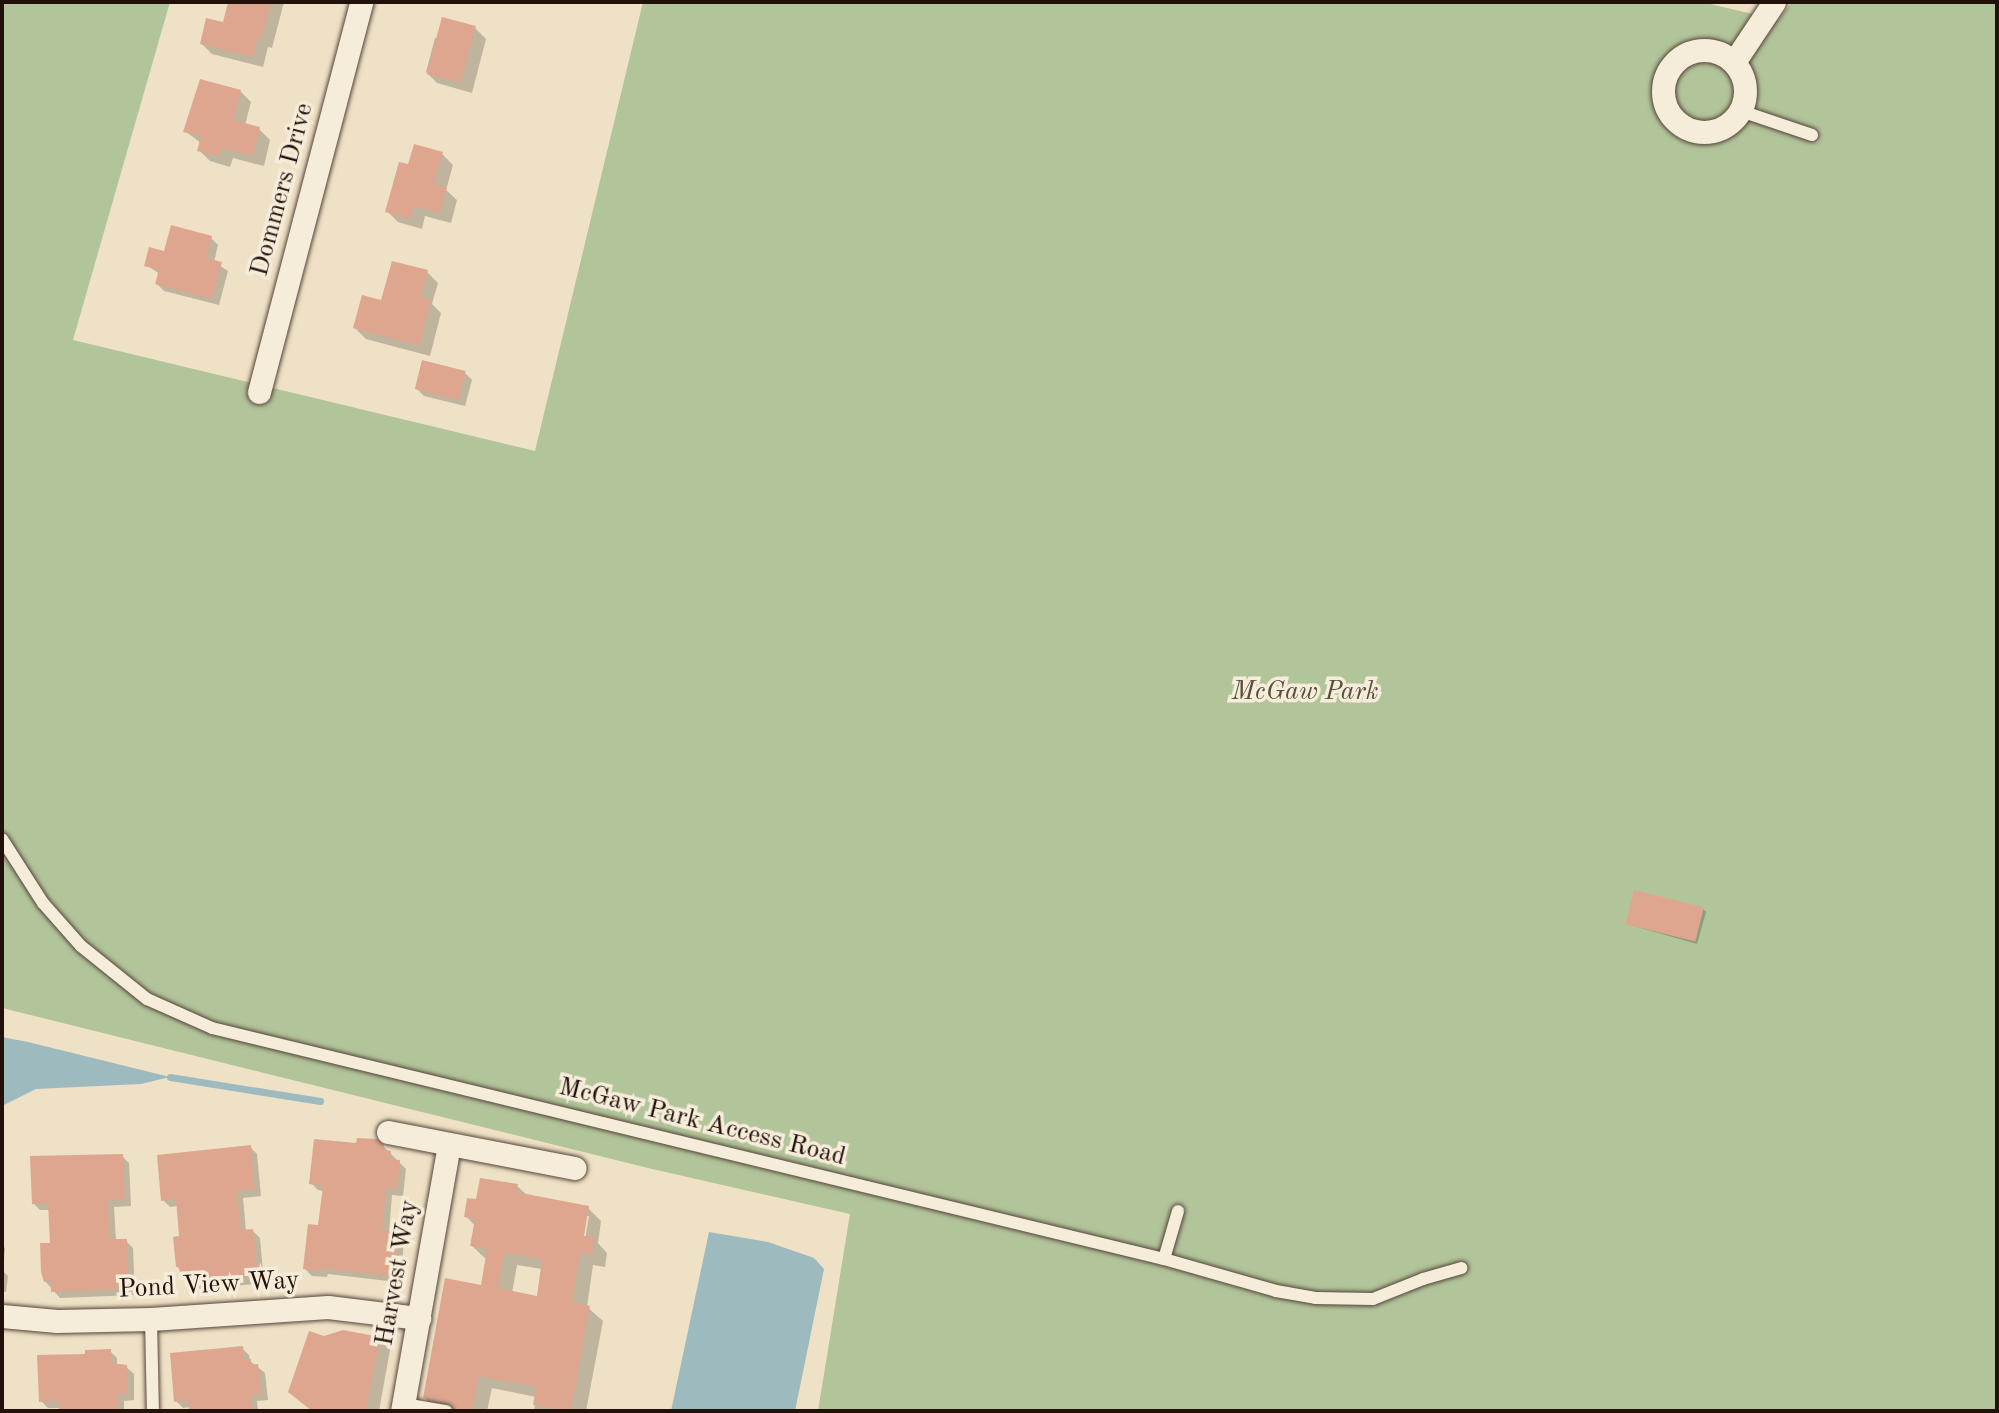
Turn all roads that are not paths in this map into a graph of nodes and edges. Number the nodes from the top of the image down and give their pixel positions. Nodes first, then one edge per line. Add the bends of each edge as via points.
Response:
1 (361, 2) edge
2 (1774, 2) edge
3 (1734, 62) junction
4 (1741, 111) junction
5 (1812, 135) dead end
6 (259, 392) dead end
7 (2, 839) edge
8 (388, 1132) dead end
9 (449, 1145) junction
10 (575, 1168) dead end
11 (1178, 1211) dead end
12 (1164, 1259) junction
13 (1461, 1268) dead end
14 (2, 1316) edge
15 (419, 1318) junction
16 (151, 1319) junction
17 (403, 1408) edge
18 (153, 1411) edge
19 (446, 1411) edge

1 - 6 street, Dommers Drive
2 - 3 street
3 - 4 street via 1746,85
3 - 4 street via 1722,53 1694,51 1671,66 1663,94 1674,120 1699,133 1724,128
4 - 5 lane
7 - 12 lane, McGaw Park Access Road via 43,903 81,946 147,999 212,1028
8 - 9 street
9 - 10 street
9 - 15 street, Harvest Way
11 - 12 lane
12 - 13 lane, McGaw Park Access Road via 1315,1298 1373,1299
14 - 16 street, Pond View Way via 57,1321
15 - 16 street, Pond View Way via 328,1307
15 - 17 street, Harvest Way
16 - 18 lane
17 - 19 lane

